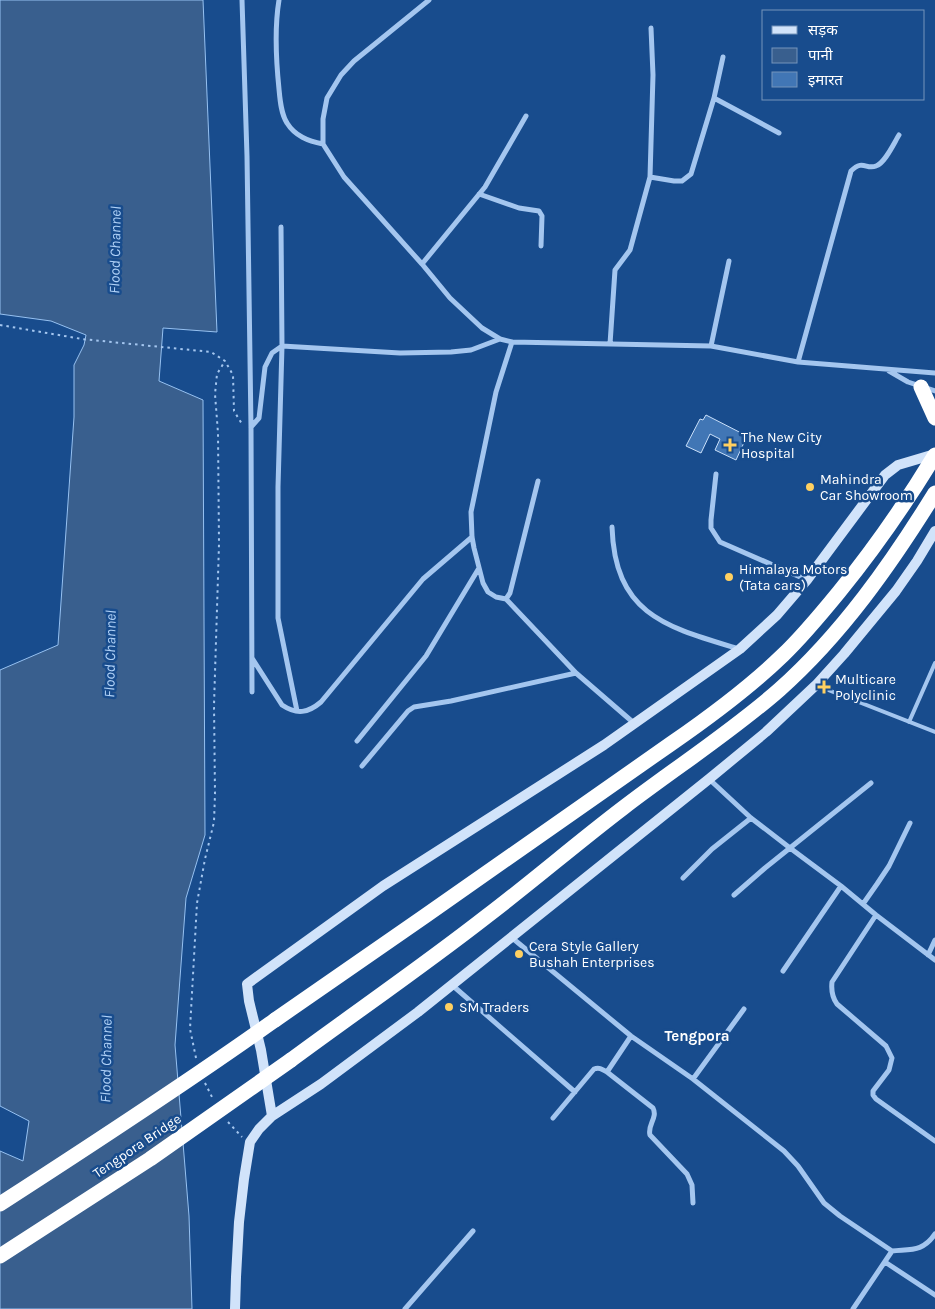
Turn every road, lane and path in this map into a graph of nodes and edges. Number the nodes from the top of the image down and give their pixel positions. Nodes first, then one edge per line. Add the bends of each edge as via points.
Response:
1 (242, 0) edge
2 (279, 0) edge
3 (429, 0) edge
4 (651, 28) dead end
5 (723, 57) dead end
6 (714, 98) junction
7 (526, 116) dead end
8 (778, 133) dead end
9 (899, 135) dead end
10 (323, 144) junction
11 (650, 176) junction
12 (479, 194) junction
13 (281, 227) dead end
14 (541, 246) dead end
15 (729, 261) dead end
16 (422, 264) junction
17 (0, 325) edge
18 (500, 339) junction
19 (512, 342) junction
20 (610, 344) junction
21 (282, 346) junction
22 (712, 346) junction
23 (225, 361) junction
24 (798, 362) junction
25 (886, 370) junction
26 (935, 373) edge
27 (928, 389) edge
28 (935, 418) edge
29 (250, 427) junction
30 (935, 454) edge
31 (716, 474) dead end
32 (538, 481) dead end
33 (935, 493) edge
34 (612, 527) dead end
35 (935, 531) edge
36 (472, 536) junction
37 (479, 568) junction
38 (808, 580) junction
39 (506, 599) junction
40 (740, 649) junction
41 (252, 658) junction
42 (935, 663) edge
43 (576, 673) junction
44 (816, 686) junction
45 (252, 692) dead end
46 (297, 712) junction
47 (909, 722) junction
48 (635, 724) junction
49 (935, 732) edge
50 (357, 741) dead end
51 (362, 766) dead end
52 (709, 779) junction
53 (872, 783) dead end
54 (751, 818) junction
55 (910, 823) dead end
56 (790, 848) junction
57 (683, 878) dead end
58 (841, 886) junction
59 (734, 895) dead end
60 (863, 904) junction
61 (876, 915) junction
62 (512, 937) junction
63 (935, 940) edge
64 (928, 955) junction
65 (935, 960) edge
66 (783, 971) dead end
67 (452, 985) junction
68 (744, 1009) dead end
69 (631, 1036) junction
70 (198, 1063) dead end
71 (607, 1072) junction
72 (693, 1079) junction
73 (204, 1080) dead end
74 (575, 1092) junction
75 (216, 1103) dead end
76 (272, 1116) junction
77 (224, 1117) dead end
78 (553, 1118) dead end
79 (935, 1141) edge
80 (250, 1142) junction
81 (693, 1203) dead end
82 (0, 1204) edge
83 (473, 1231) dead end
84 (935, 1234) edge
85 (892, 1251) junction
86 (0, 1256) edge
87 (885, 1262) junction
88 (935, 1295) edge
89 (407, 1308) edge
90 (235, 1309) edge
91 (853, 1309) edge

1 - 29 street
2 - 10 street via 276,49 281,106 286,122 296,134
3 - 10 street via 354,61 342,75 326,98
4 - 11 street
5 - 6 street
6 - 8 street
6 - 11 street via 691,174 682,181
7 - 12 street
9 - 24 street via 882,163 872,167 862,164 851,171
10 - 16 street via 344,176
11 - 20 street via 630,250 615,270
12 - 14 street via 519,208 539,211 542,216
12 - 16 street
13 - 21 street
15 - 22 street
16 - 18 street via 450,298 482,328
17 - 23 path via 82,339 211,352
18 - 19 street
18 - 21 street via 472,350 451,352 400,353
19 - 20 street
19 - 36 street via 496,392 474,492
20 - 22 street
21 - 29 street via 272,352 265,367 259,418
21 - 46 street via 278,618
22 - 24 street
23 - 29 path via 233,375 234,412 242,425
23 - 70 path via 217,374 215,394 219,544 214,822 198,903 190,1029
24 - 25 street
25 - 26 street
25 - 27 street
27 - 28 highway
29 - 41 street
30 - 38 main road via 898,465 885,475
30 - 82 highway, Tengpora Bridge, bridge via 899,513 807,630 783,655 707,718 217,1062
31 - 38 street via 711,528 720,542
32 - 39 street
33 - 86 highway, Tengpora Bridge, bridge via 892,559 848,617 809,661 753,712 623,808 486,917 291,1060 150,1159
34 - 40 street via 617,568 640,605 677,629
35 - 44 main road via 896,591
36 - 37 street
36 - 46 street via 423,579 321,702 313,709
37 - 39 street via 488,592
37 - 50 street via 426,656
38 - 40 main road via 778,615
39 - 43 street
40 - 48 main road
41 - 45 street
41 - 46 street via 282,705
42 - 47 lane
43 - 48 street
43 - 51 street via 414,707
44 - 47 lane
44 - 52 main road
47 - 49 lane
48 - 76 main road via 383,886 247,984
52 - 54 street
52 - 62 main road
53 - 56 street
54 - 56 street
54 - 57 street via 712,849
55 - 60 street via 889,866
56 - 58 street
56 - 59 street
58 - 60 street
58 - 66 street
60 - 61 street
61 - 64 street
61 - 79 street via 832,982 831,991 837,1004 886,1046 892,1058 889,1070 872,1091 873,1095
62 - 67 main road
62 - 69 street
63 - 64 street
64 - 65 street
67 - 74 street
67 - 76 main road via 321,1084
68 - 72 street
69 - 71 street
69 - 72 street
71 - 74 street via 594,1069
71 - 81 street via 654,1108 650,1135 687,1174 692,1185
72 - 85 street via 794,1161 824,1203
73 - 75 path
74 - 78 street
76 - 80 main road
77 - 80 path
80 - 90 main road via 239,1222
83 - 89 street
84 - 85 street via 919,1248
85 - 87 street
87 - 88 street
87 - 91 street

